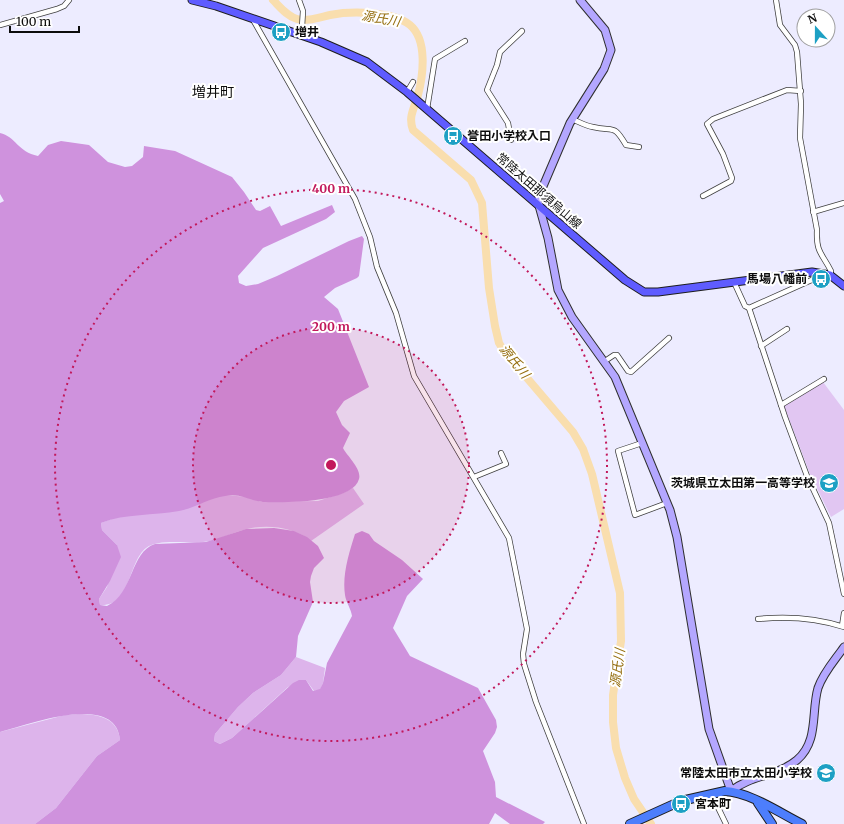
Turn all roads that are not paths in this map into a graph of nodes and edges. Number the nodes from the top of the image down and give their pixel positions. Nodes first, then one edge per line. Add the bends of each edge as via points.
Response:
1 (70, 0) edge
2 (192, 0) edge
3 (299, 0) edge
4 (580, 0) edge
5 (776, 0) edge
6 (252, 18) junction
7 (0, 25) edge
8 (522, 31) dead end
9 (311, 38) junction
10 (465, 41) dead end
11 (413, 82) dead end
12 (801, 91) junction
13 (409, 94) junction
14 (425, 108) junction
15 (572, 119) junction
16 (511, 140) dead end
17 (639, 147) dead end
18 (703, 196) dead end
19 (844, 203) edge
20 (538, 205) junction
21 (813, 212) junction
22 (828, 274) junction
23 (734, 282) junction
24 (844, 286) edge
25 (749, 308) junction
26 (787, 329) dead end
27 (669, 338) dead end
28 (761, 346) junction
29 (605, 362) junction
30 (824, 379) dead end
31 (781, 404) junction
32 (642, 443) junction
33 (501, 453) dead end
34 (474, 477) junction
35 (667, 503) junction
36 (844, 594) edge
37 (844, 613) edge
38 (758, 619) dead end
39 (843, 626) edge
40 (844, 647) edge
41 (732, 791) junction
42 (711, 793) junction
43 (767, 809) junction
44 (584, 824) edge
45 (630, 824) edge
46 (726, 824) edge
47 (772, 824) edge
48 (802, 824) edge

1 - 7 street via 57,9
2 - 6 main road, 常陸太田那須烏山線
3 - 9 street via 303,11 302,26
4 - 15 street via 604,30 611,50 604,69
5 - 12 street via 780,25 798,52
6 - 9 main road, 常陸太田那須烏山線
6 - 34 street via 356,199 370,237 377,267 396,313 414,376
8 - 16 street via 500,52 486,90 508,123
9 - 13 main road, 常陸太田那須烏山線 via 362,60
10 - 14 street via 435,59
11 - 13 street
12 - 18 street via 787,90 713,119 707,124 732,178 731,181
12 - 21 street via 800,138
13 - 14 main road, 常陸太田那須烏山線
14 - 20 main road, 常陸太田那須烏山線
15 - 17 street via 593,127 615,130 619,132 626,145
15 - 20 street via 538,196
19 - 21 street
20 - 23 main road, 常陸太田那須烏山線 via 625,280 644,292
20 - 29 street via 560,295 572,317
21 - 22 street via 817,247 831,271
22 - 23 main road, 常陸太田那須烏山線 via 805,272
22 - 24 main road
22 - 25 street
23 - 25 street
25 - 28 street
26 - 28 street
27 - 29 street via 631,372 617,355
28 - 31 street
29 - 32 street
30 - 31 street
31 - 36 street via 807,476 829,524
32 - 35 street
32 - 35 street via 618,451 635,515
33 - 34 street via 506,464
34 - 44 street via 509,538 527,629 524,664 536,702
35 - 41 street via 677,537 709,729
37 - 39 street
38 - 39 street via 781,616 808,618
40 - 41 street via 820,683 813,729 804,752 783,769 743,783
41 - 42 highway
41 - 43 highway via 756,801
42 - 45 highway via 681,801
42 - 46 street
43 - 47 highway
43 - 48 highway

